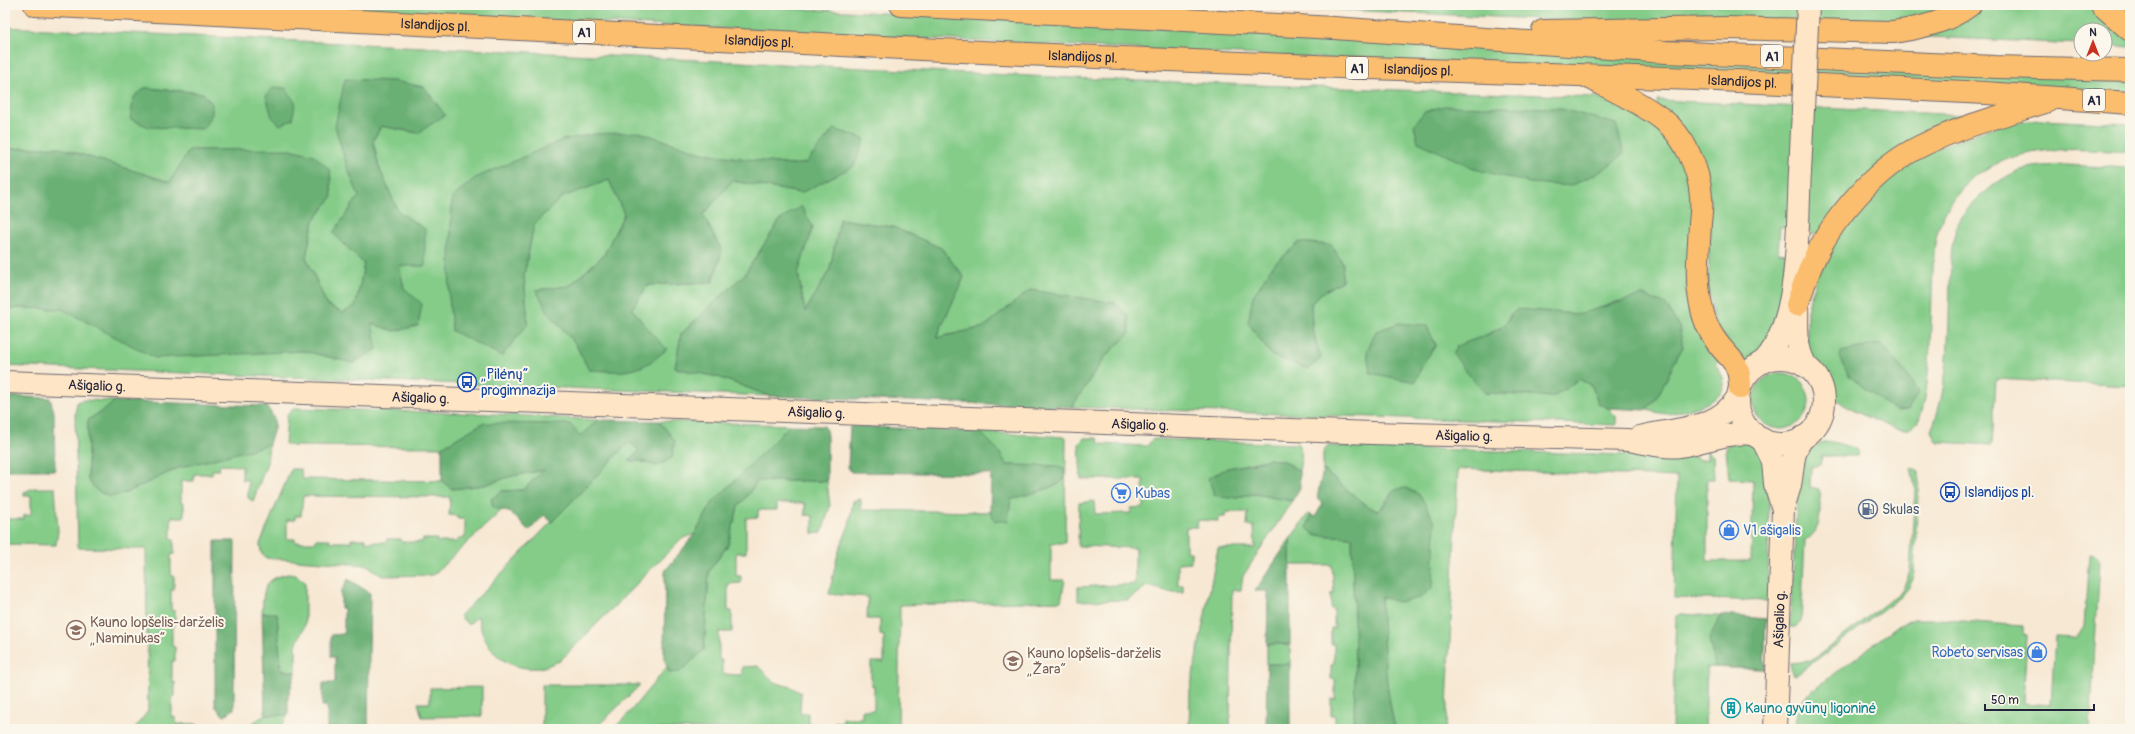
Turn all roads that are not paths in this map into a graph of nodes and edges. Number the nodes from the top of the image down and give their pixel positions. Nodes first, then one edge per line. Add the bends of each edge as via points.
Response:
1 (35, 5) edge
2 (901, 5) edge
3 (1808, 5) edge
4 (1970, 5) edge
5 (2102, 5) edge
6 (2130, 30) edge
7 (1414, 33) junction
8 (2130, 70) edge
9 (1582, 74) junction
10 (2058, 98) junction
11 (2130, 103) edge
12 (1794, 281) junction
13 (1798, 305) junction
14 (1764, 361) junction
15 (1806, 366) junction
16 (5, 382) edge
17 (1739, 392) junction
18 (1758, 437) junction
19 (1803, 437) junction
20 (1628, 440) junction
21 (1782, 509) junction
22 (1775, 729) edge

1 - 9 highway, Islandijos pl. / A1 via 1002,53
2 - 7 highway, Islandijos pl. / A1
3 - 12 street, bridge
4 - 7 highway via 1943,20 1893,32 1727,28
5 - 6 highway
7 - 8 highway, Islandijos pl. / A1 via 1666,52 1996,67
9 - 10 highway, Islandijos pl. / A1
9 - 17 highway via 1664,120 1690,155 1697,173 1701,196 1698,288 1701,306 1716,341 1737,365 1740,375
10 - 11 highway, Islandijos pl. / A1
10 - 13 highway via 1950,133 1920,146 1892,164 1845,211 1826,237 1812,264
12 - 13 street
12 - 14 street via 1781,335 1773,351
13 - 15 street via 1799,354
14 - 15 street via 1786,358
14 - 17 street via 1746,376
15 - 19 street via 1818,379 1822,388 1823,406 1816,424
16 - 20 street, Ašigalio g. via 1418,435
17 - 18 street via 1742,418
17 - 20 street, Ašigalio g. via 1730,408 1719,418
18 - 19 street via 1782,443
18 - 20 street, Ašigalio g. via 1740,432 1679,446
18 - 21 street, Ašigalio g. via 1773,461 1775,484
19 - 21 street, Ašigalio g. via 1795,448 1790,484
21 - 22 street, Ašigalio g.

